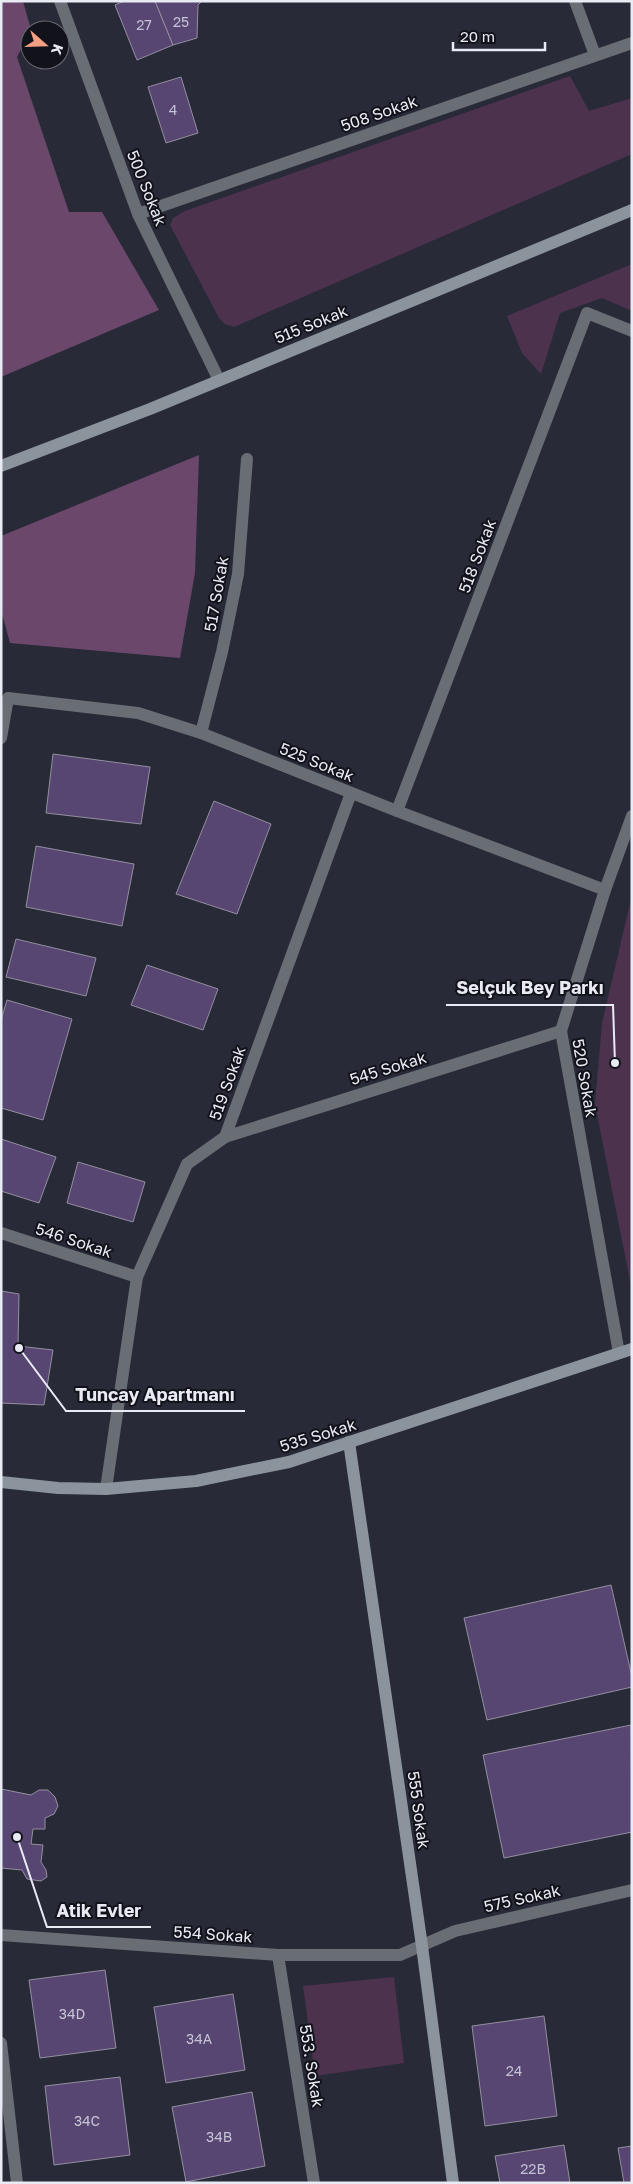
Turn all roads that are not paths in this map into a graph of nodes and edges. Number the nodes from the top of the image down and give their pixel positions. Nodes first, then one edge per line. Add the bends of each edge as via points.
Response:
1 (60, 1) edge
2 (575, 1) edge
3 (632, 43) edge
4 (595, 55) junction
5 (632, 210) edge
6 (138, 214) junction
7 (632, 331) edge
8 (219, 380) junction
9 (247, 459) dead end
10 (1, 466) edge
11 (201, 732) junction
12 (1, 738) edge
13 (351, 793) junction
14 (397, 811) junction
15 (632, 816) edge
16 (605, 890) junction
17 (561, 1031) junction
18 (225, 1137) junction
19 (1, 1233) edge
20 (137, 1277) junction
21 (632, 1349) edge
22 (619, 1353) junction
23 (349, 1442) junction
24 (1, 1482) edge
25 (106, 1489) junction
26 (632, 1890) edge
27 (1, 1935) edge
28 (422, 1946) junction
29 (278, 1955) junction
30 (1, 2043) edge
31 (17, 2183) edge
32 (314, 2183) edge
33 (452, 2183) edge

1 - 6 street, 500 Sokak
2 - 4 street
3 - 4 street, 508 Sokak
4 - 6 street, 508 Sokak
5 - 8 street, 515 Sokak
6 - 8 street, 500 Sokak
7 - 14 street, 518 Sokak via 587,313
8 - 10 street, 515 Sokak
9 - 11 street, 517 Sokak via 238,574
11 - 12 street, 525 Sokak via 138,713 8,698
11 - 13 street, 525 Sokak
13 - 14 street, 525 Sokak
13 - 18 street, 519 Sokak
14 - 16 street, 525 Sokak
15 - 16 street, 520 Sokak
16 - 17 street, 520 Sokak
17 - 18 street, 545 Sokak
17 - 22 street, 520 Sokak
18 - 20 street, 519 Sokak via 187,1164
19 - 20 street, 546 Sokak
20 - 25 street, 519 Sokak
21 - 22 street, 535 Sokak
22 - 23 street, 535 Sokak
23 - 25 street, 535 Sokak via 290,1462 196,1481
23 - 28 street, 555 Sokak
24 - 25 street, 535 Sokak
26 - 28 street, 575 Sokak via 455,1931
27 - 29 street, 554 Sokak
28 - 29 street, 554 Sokak via 400,1955
28 - 33 street, 555 Sokak
29 - 32 street, 553. Sokak
30 - 31 street

